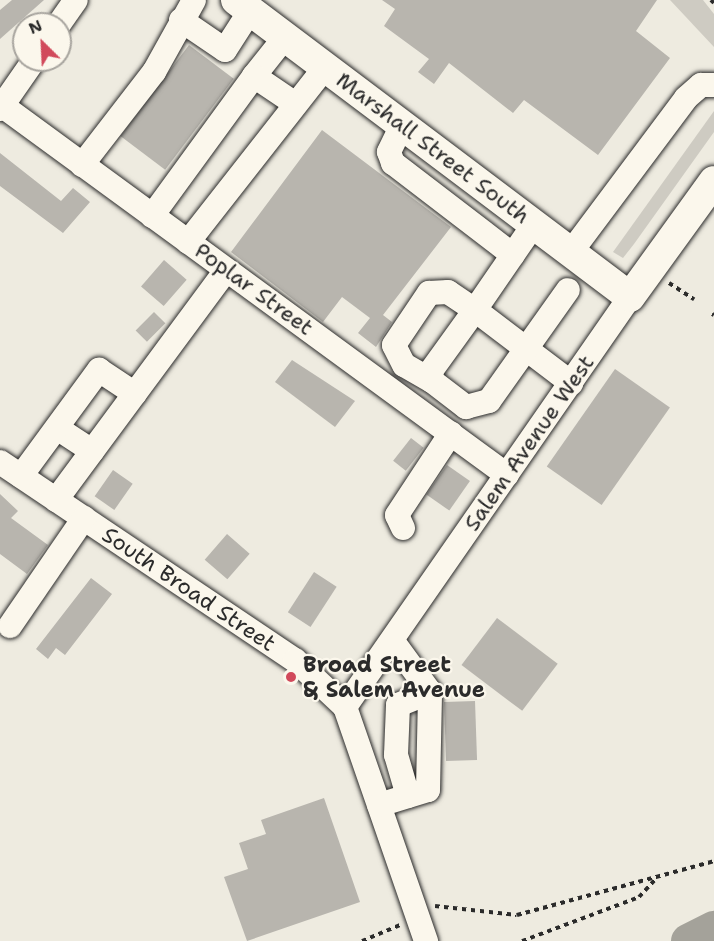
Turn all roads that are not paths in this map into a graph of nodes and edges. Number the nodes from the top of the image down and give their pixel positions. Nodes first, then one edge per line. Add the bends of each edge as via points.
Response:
1 (243, 5) edge
2 (188, 10) edge
3 (285, 37) junction
4 (325, 67) junction
5 (25, 72) edge
6 (254, 76) junction
7 (714, 85) edge
8 (294, 103) junction
9 (1, 106) edge
10 (402, 125) junction
11 (82, 165) junction
12 (714, 181) edge
13 (152, 216) junction
14 (534, 224) junction
15 (188, 242) junction
16 (571, 252) junction
17 (513, 255) junction
18 (226, 270) junction
19 (568, 290) dead end
20 (630, 297) junction
21 (475, 310) junction
22 (526, 350) junction
23 (432, 381) junction
24 (571, 383) junction
25 (135, 394) junction
26 (57, 428) junction
27 (451, 433) junction
28 (92, 451) junction
29 (0, 462) edge
30 (507, 475) junction
31 (21, 476) junction
32 (56, 500) junction
33 (84, 518) junction
34 (403, 528) dead end
35 (10, 626) dead end
36 (392, 640) junction
37 (430, 692) junction
38 (345, 707) junction
39 (408, 796) junction
40 (379, 805) junction
41 (421, 924) edge

1 - 2 street via 225,50
1 - 3 main road, Marshall Street South
2 - 11 street via 154,72
3 - 4 main road, Marshall Street South
3 - 6 street
4 - 8 street
4 - 10 main road, Marshall Street South
5 - 9 street
6 - 8 street
6 - 13 street
7 - 16 street via 701,86 686,98
8 - 15 street
9 - 11 street, Poplar Street
10 - 14 main road, Marshall Street South
10 - 17 street via 392,143 393,163
11 - 13 street, Poplar Street
12 - 20 main road, Salem Avenue West
13 - 15 street, Poplar Street
14 - 16 main road, Marshall Street South
14 - 17 street
15 - 18 street, Poplar Street
16 - 20 main road, Marshall Street South
17 - 21 street
18 - 25 street
18 - 27 street, Poplar Street
19 - 22 street
20 - 24 street, Salem Avenue West
21 - 22 street
21 - 23 street via 431,371
21 - 23 street via 438,290 421,299 396,335 396,356 423,381
22 - 23 street via 489,401 478,405 466,407
22 - 24 street
24 - 30 street, Salem Avenue West
25 - 26 street via 99,370
25 - 28 street
26 - 28 street
26 - 31 street
27 - 30 street, Poplar Street
27 - 34 street via 397,515
28 - 32 street
29 - 31 street, South Broad Street
30 - 36 street, Salem Avenue West
31 - 32 street, South Broad Street
32 - 33 street, South Broad Street
33 - 35 street
33 - 38 street, South Broad Street via 295,660
36 - 37 street
36 - 38 street, Salem Avenue West
37 - 39 street via 428,790
37 - 39 street via 398,705 396,755
38 - 40 street, South Broad Street
39 - 40 street
40 - 41 street, South Broad Street

